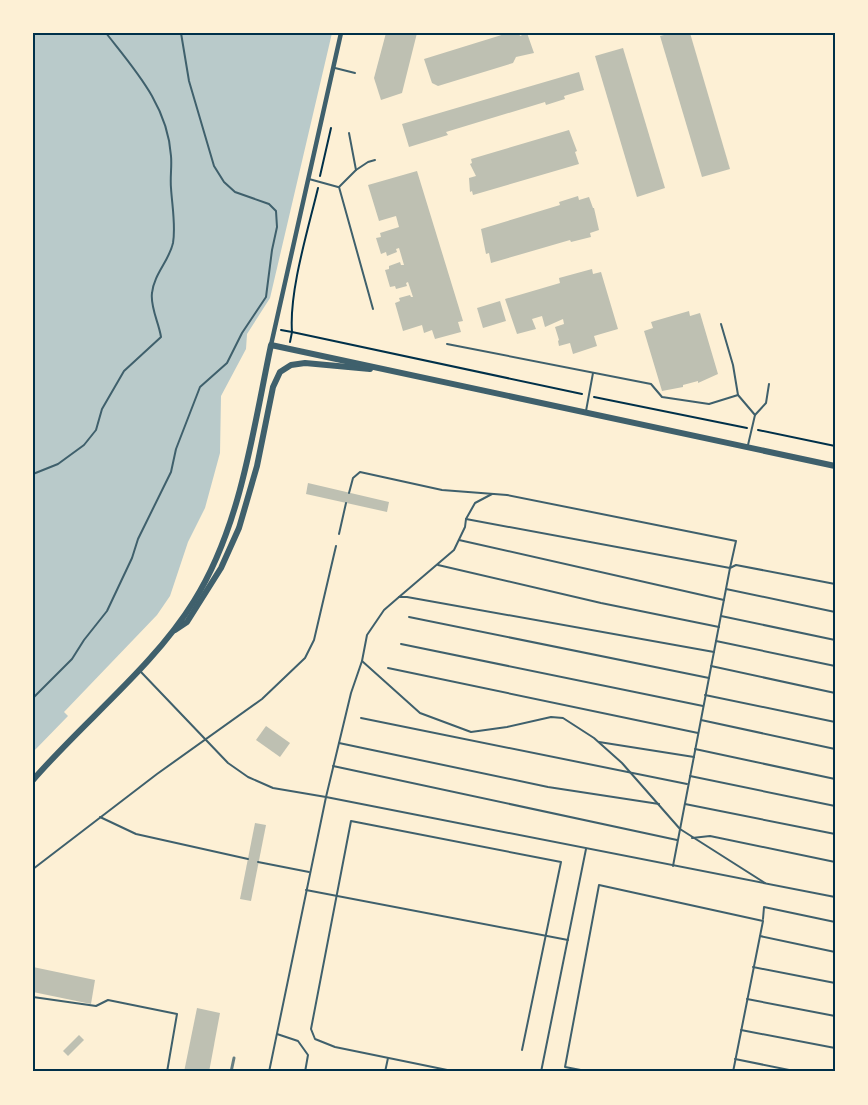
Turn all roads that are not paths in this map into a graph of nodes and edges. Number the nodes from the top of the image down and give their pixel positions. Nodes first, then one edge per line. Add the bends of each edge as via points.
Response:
1 (106, 33) edge
2 (181, 33) edge
3 (341, 33) edge
4 (334, 67) junction
5 (355, 73) dead end
6 (349, 133) dead end
7 (375, 160) dead end
8 (356, 170) junction
9 (309, 179) junction
10 (339, 187) junction
11 (373, 309) dead end
12 (721, 324) dead end
13 (271, 345) junction
14 (447, 345) dead end
15 (386, 370) junction
16 (593, 373) junction
17 (769, 384) dead end
18 (738, 395) junction
19 (586, 413) junction
20 (755, 415) junction
21 (747, 448) junction
22 (835, 466) edge
23 (33, 474) edge
24 (349, 493) dead end
25 (494, 494) junction
26 (346, 503) dead end
27 (466, 519) junction
28 (339, 534) dead end
29 (459, 540) junction
30 (336, 546) dead end
31 (438, 565) junction
32 (730, 568) junction
33 (835, 584) edge
34 (726, 589) junction
35 (399, 597) junction
36 (724, 600) junction
37 (835, 612) edge
38 (721, 616) junction
39 (409, 617) dead end
40 (719, 627) junction
41 (171, 633) junction
42 (835, 639) edge
43 (716, 642) junction
44 (401, 644) dead end
45 (714, 652) junction
46 (362, 661) junction
47 (711, 666) junction
48 (835, 666) edge
49 (388, 668) dead end
50 (138, 669) junction
51 (709, 678) junction
52 (835, 693) edge
53 (705, 695) junction
54 (33, 698) edge
55 (704, 706) junction
56 (361, 718) dead end
57 (701, 720) junction
58 (835, 722) edge
59 (698, 733) junction
60 (598, 742) junction
61 (339, 743) junction
62 (695, 749) junction
63 (835, 749) edge
64 (694, 757) junction
65 (333, 766) junction
66 (632, 774) junction
67 (690, 776) junction
68 (835, 779) edge
69 (33, 780) edge
70 (688, 784) junction
71 (326, 797) junction
72 (659, 804) junction
73 (685, 804) junction
74 (835, 806) edge
75 (100, 817) junction
76 (680, 829) junction
77 (835, 834) edge
78 (692, 838) junction
79 (678, 840) junction
80 (586, 849) junction
81 (248, 860) dead end
82 (258, 862) dead end
83 (835, 862) edge
84 (673, 866) junction
85 (33, 869) edge
86 (309, 872) junction
87 (767, 884) junction
88 (306, 890) junction
89 (337, 896) junction
90 (835, 897) edge
91 (763, 921) junction
92 (835, 922) edge
93 (545, 936) junction
94 (760, 936) junction
95 (568, 940) junction
96 (835, 952) edge
97 (753, 967) junction
98 (835, 983) edge
99 (33, 997) edge
100 (747, 999) junction
101 (835, 1016) edge
102 (741, 1030) junction
103 (277, 1034) junction
104 (835, 1048) edge
105 (522, 1050) dead end
106 (388, 1058) junction
107 (735, 1059) junction
108 (167, 1072) edge
109 (269, 1072) edge
110 (304, 1072) edge
111 (385, 1072) edge
112 (457, 1072) edge
113 (541, 1072) edge
114 (591, 1072) edge
115 (733, 1072) edge
116 (799, 1072) edge

1 - 23 lane via 160,108 171,155 173,240 152,292 161,338 124,371 102,409 96,430 84,445 58,464
2 - 54 lane via 189,81 214,166 235,192 269,204 276,211 278,227 266,297 227,363 200,387 171,472 107,611 72,659
3 - 4 street
4 - 5 lane
4 - 9 street
6 - 8 lane
7 - 8 lane
8 - 10 lane
9 - 10 lane
9 - 13 street
10 - 11 lane
12 - 18 lane
13 - 15 street
13 - 41 street via 230,526 194,602
14 - 16 lane
15 - 19 street
15 - 41 street via 305,363 280,372 239,528 221,568 187,622
16 - 18 lane via 651,384 662,397 709,404
16 - 19 lane
17 - 20 lane via 766,403
18 - 20 lane
19 - 21 street
20 - 21 lane
21 - 22 street
24 - 25 lane via 353,478 360,472 442,490
25 - 27 lane via 475,503
25 - 32 lane via 736,541
26 - 28 lane
27 - 29 lane
27 - 32 lane
29 - 31 lane
29 - 36 lane
30 - 75 lane via 314,640 305,658 262,699
31 - 35 lane
31 - 40 lane
32 - 33 lane via 736,565
32 - 34 lane
34 - 36 lane
34 - 37 lane
35 - 45 lane
35 - 46 lane via 366,635
36 - 38 lane
38 - 40 lane
38 - 42 lane
39 - 51 lane
40 - 43 lane
41 - 50 street
43 - 45 lane
43 - 48 lane
44 - 55 lane
45 - 47 lane
46 - 60 lane via 420,713 471,732 551,717 563,718
46 - 61 lane
47 - 51 lane
47 - 52 lane
49 - 59 lane
50 - 69 street
50 - 71 lane via 228,763 248,777 273,788
51 - 53 lane
53 - 55 lane
53 - 58 lane
55 - 57 lane
56 - 66 lane
57 - 59 lane
57 - 63 lane
59 - 62 lane
60 - 64 lane
60 - 66 lane
61 - 65 lane
61 - 72 lane via 548,787
62 - 64 lane
62 - 68 lane
64 - 67 lane
65 - 71 lane
65 - 79 lane
66 - 70 lane
66 - 72 lane
67 - 70 lane
67 - 74 lane
70 - 73 lane
71 - 80 lane
71 - 86 lane
72 - 76 lane
73 - 76 lane
73 - 77 lane
75 - 81 lane via 136,834
75 - 85 lane
76 - 78 lane
76 - 79 lane
78 - 83 lane via 710,836
78 - 87 lane
79 - 84 lane
80 - 84 lane
80 - 95 lane
82 - 86 lane
84 - 87 lane
86 - 88 lane
87 - 90 lane
88 - 89 lane
88 - 103 lane
89 - 93 lane
89 - 93 lane via 351,821 561,862
89 - 106 lane via 311,1029 315,1039 335,1047
91 - 92 lane via 764,907
91 - 94 lane
91 - 114 lane via 599,885 565,1067
93 - 95 lane
93 - 105 lane
94 - 96 lane
94 - 97 lane
95 - 113 lane
97 - 98 lane
97 - 100 lane
99 - 108 lane via 96,1006 108,1000 177,1014
100 - 101 lane
100 - 102 lane
102 - 104 lane
102 - 107 lane
103 - 109 lane
103 - 110 lane via 298,1041 308,1055
106 - 111 lane
106 - 112 lane
107 - 115 lane
107 - 116 lane

